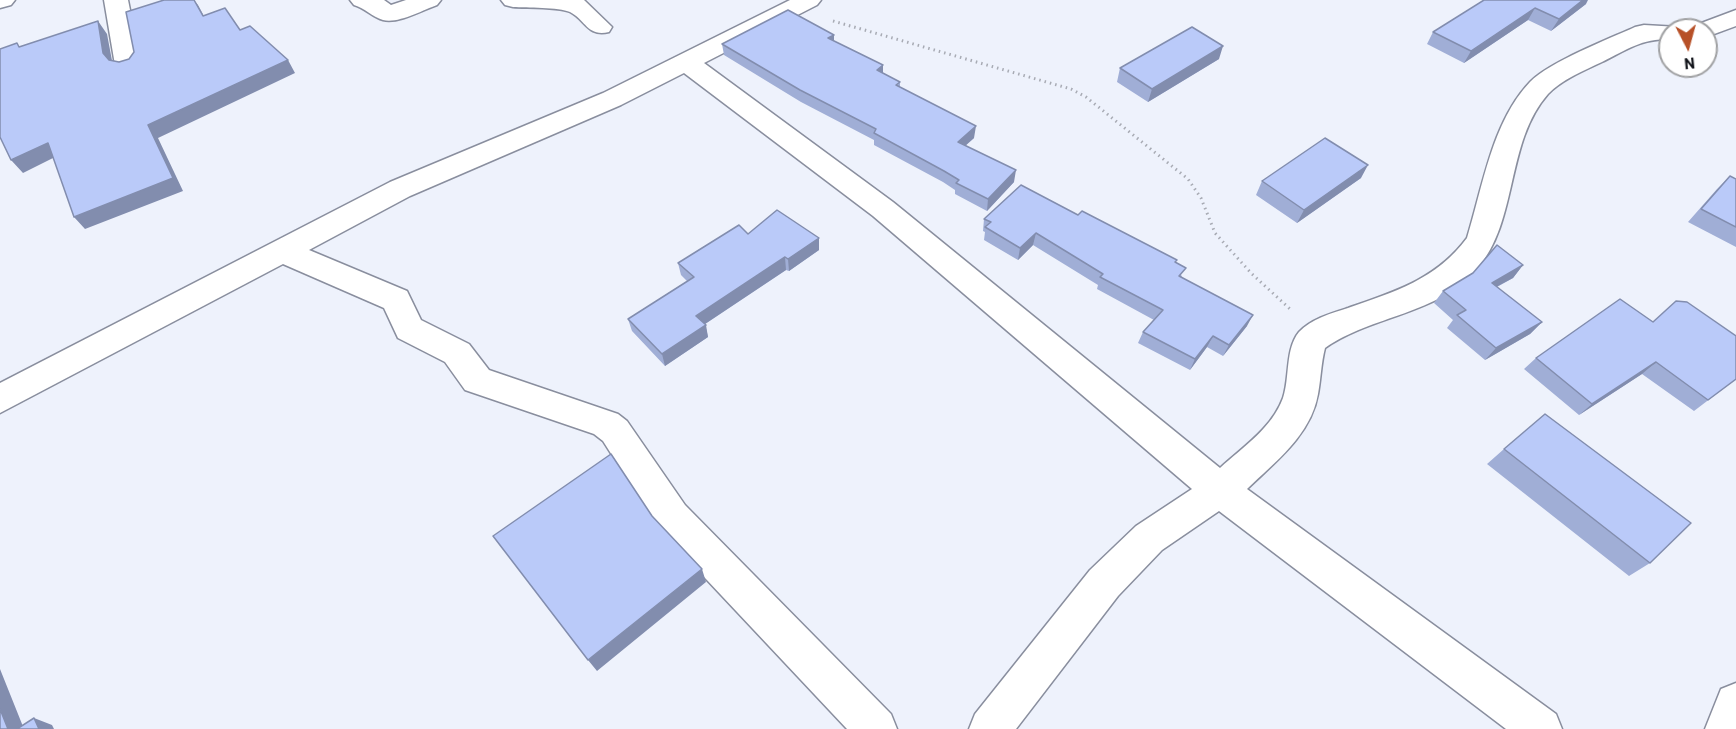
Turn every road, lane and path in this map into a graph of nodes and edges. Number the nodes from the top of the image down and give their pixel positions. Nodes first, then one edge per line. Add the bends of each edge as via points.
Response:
1 (116, 0) edge
2 (363, 0) edge
3 (429, 0) edge
4 (513, 0) edge
5 (801, 5) edge
6 (1736, 17) edge
7 (1718, 25) edge
8 (600, 27) dead end
9 (1658, 32) edge
10 (687, 63) junction
11 (128, 65) edge
12 (281, 251) junction
13 (1311, 341) junction
14 (0, 399) edge
15 (1220, 490) junction
16 (1736, 704) edge
17 (876, 729) edge
18 (990, 729) edge
19 (1541, 729) edge
20 (1726, 729) edge

1 - 11 street
2 - 3 street via 388,15
4 - 8 street via 576,5
5 - 10 street
5 - 13 path via 1071,89 1086,97 1188,179 1201,198 1215,233 1290,308
6 - 7 street
9 - 13 street via 1644,33 1575,65 1540,87 1516,122 1480,241 1466,262 1417,296 1334,325
10 - 12 street via 537,133 400,189
10 - 15 street via 883,209
12 - 14 street
12 - 17 street via 396,300 409,329 457,353 477,380 606,424 615,431 672,517
13 - 15 street via 1302,395 1294,413 1279,437
15 - 18 street via 1149,538 1104,583
15 - 19 street
16 - 20 street

